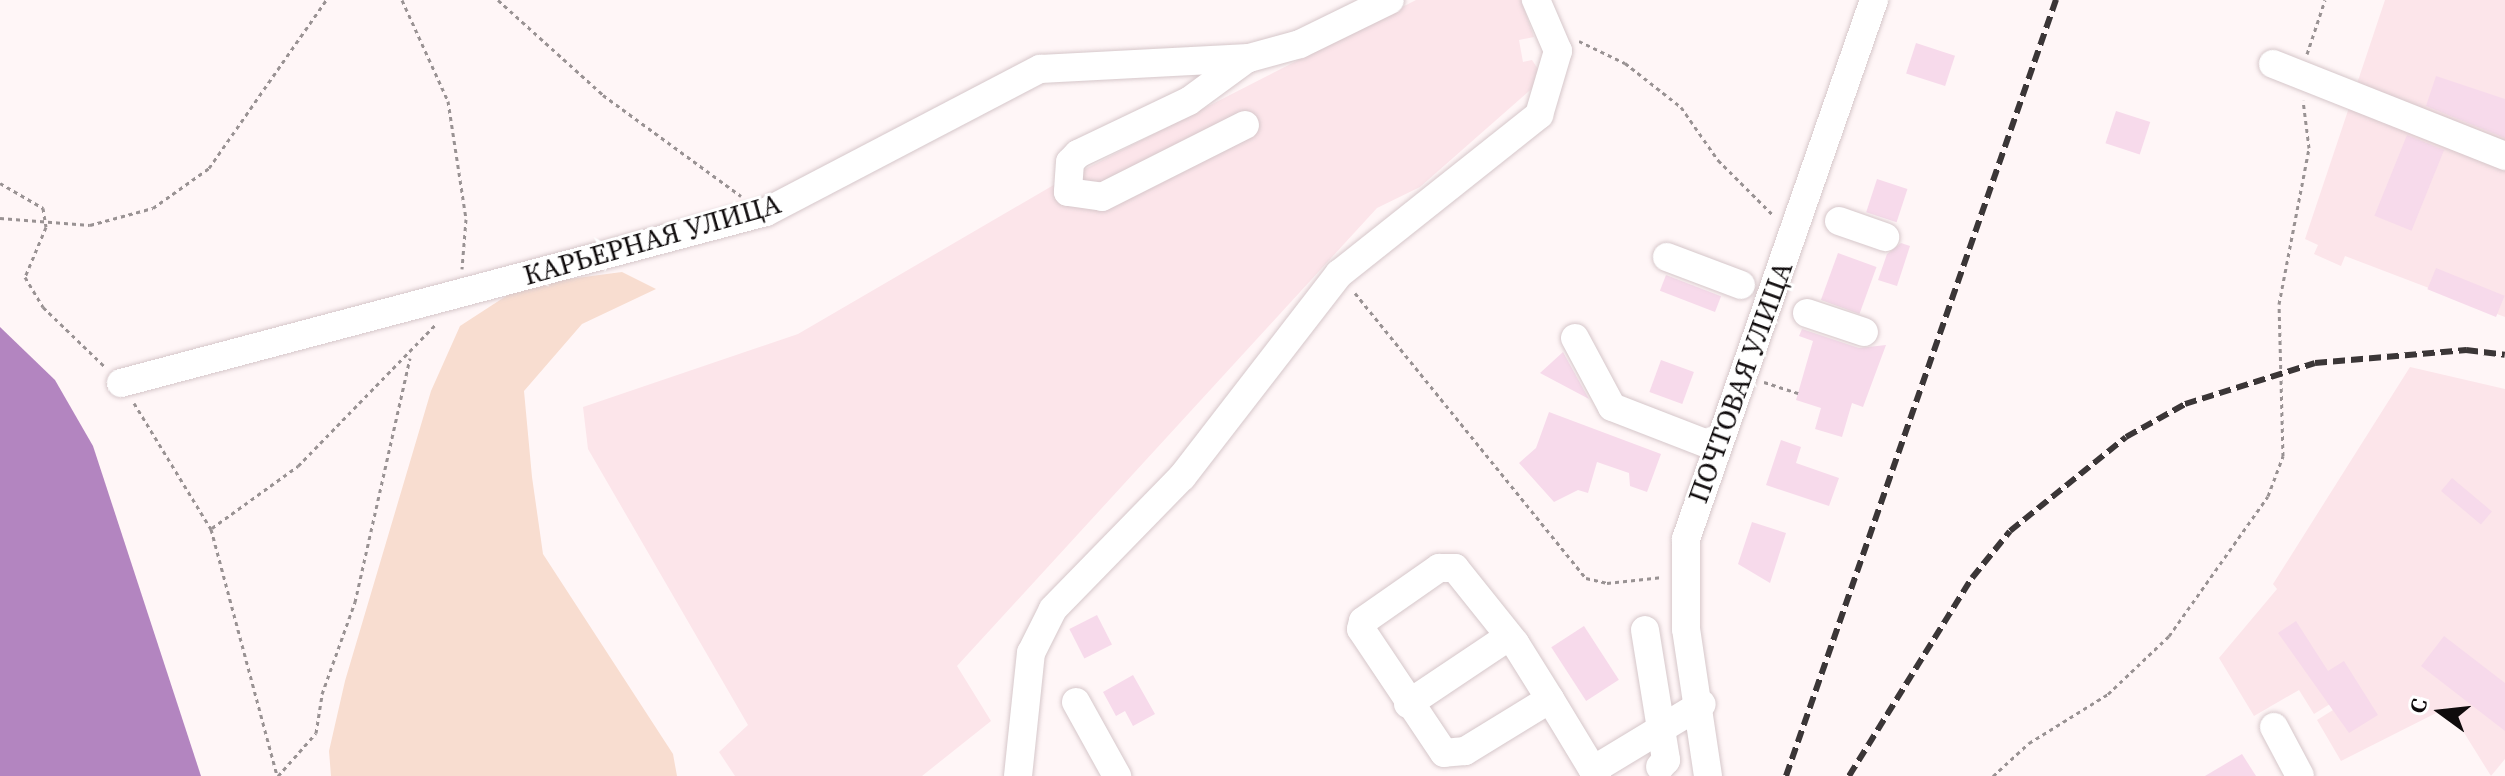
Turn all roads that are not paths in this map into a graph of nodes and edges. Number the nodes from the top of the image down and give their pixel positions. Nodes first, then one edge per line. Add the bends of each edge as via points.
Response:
1 (1390, 0) edge
2 (1536, 0) edge
3 (1874, 0) edge
4 (1249, 58) junction
5 (2273, 64) dead end
6 (1245, 125) dead end
7 (2505, 156) edge
8 (1839, 221) dead end
9 (1885, 237) dead end
10 (1667, 257) dead end
11 (1741, 285) dead end
12 (1807, 313) dead end
13 (1864, 332) dead end
14 (1575, 338) dead end
15 (121, 383) road end
16 (1715, 447) junction
17 (1645, 630) dead end
18 (1508, 637) junction
19 (1550, 699) junction
20 (1076, 702) dead end
21 (1408, 704) junction
22 (1702, 704) junction
23 (2274, 727) dead end
24 (1657, 732) junction
25 (1660, 767) dead end
26 (1595, 773) edge
27 (1018, 776) edge
28 (1117, 776) edge
29 (1708, 776) edge
30 (2300, 776) edge

1 - 4 street, КАРЬЕРНАЯ УЛИЦА via 1300,44
2 - 27 street via 1552,28 1556,75 1539,115 1339,274 1182,477 1053,609 1031,653
3 - 16 street, ПОЧТОВАЯ УЛИЦА
4 - 6 street via 1189,101 1078,154 1070,162 1068,192 1102,197
4 - 15 street, КАРЬЕРНАЯ УЛИЦА via 1040,69 766,212
5 - 7 street
8 - 9 street
10 - 11 street
12 - 13 street
14 - 16 street via 1612,407
16 - 22 street, ПОЧТОВАЯ УЛИЦА via 1682,573
17 - 24 street
18 - 19 street
18 - 21 street
18 - 21 street via 1464,574 1439,568 1361,629
19 - 21 street via 1455,754 1435,746
19 - 26 street
20 - 28 street
22 - 24 street
22 - 29 street, ПОЧТОВАЯ УЛИЦА
23 - 30 street
24 - 25 street via 1666,760
24 - 26 street

